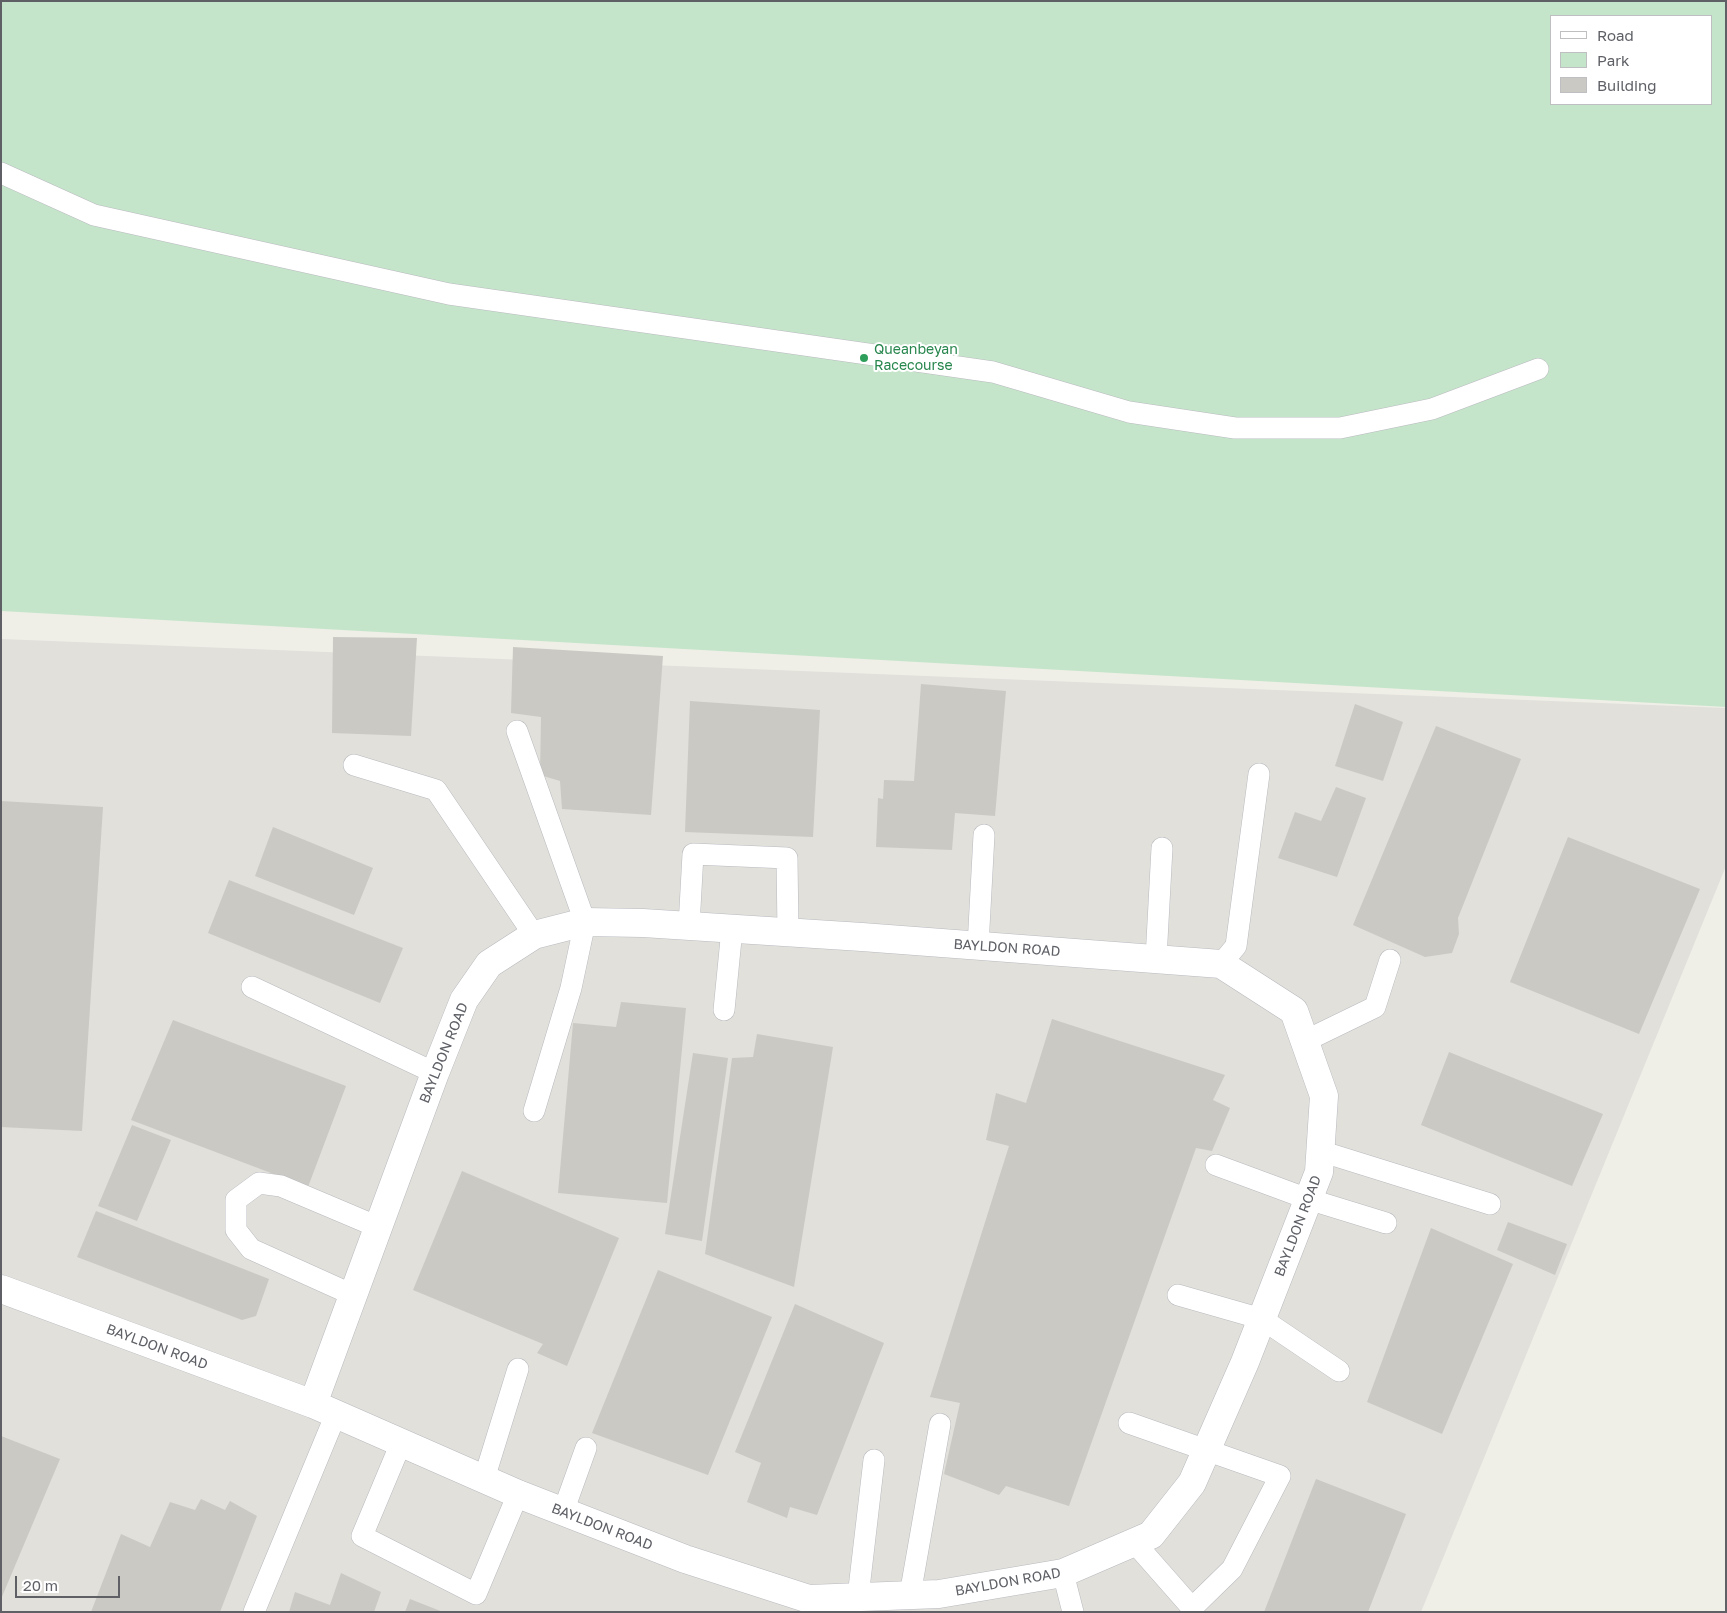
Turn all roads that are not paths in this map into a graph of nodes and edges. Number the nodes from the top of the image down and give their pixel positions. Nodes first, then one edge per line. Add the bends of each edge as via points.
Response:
1 (1, 172) edge
2 (1538, 369) dead end
3 (517, 731) dead end
4 (354, 765) dead end
5 (1259, 774) dead end
6 (984, 835) dead end
7 (1162, 848) dead end
8 (586, 922) junction
9 (689, 926) junction
10 (732, 929) junction
11 (788, 932) junction
12 (534, 935) junction
13 (978, 946) junction
14 (1156, 960) junction
15 (1390, 960) dead end
16 (1221, 964) junction
17 (252, 987) dead end
18 (724, 1010) dead end
19 (1305, 1041) junction
20 (435, 1073) junction
21 (534, 1111) dead end
22 (1320, 1151) junction
23 (1216, 1164) dead end
24 (1308, 1199) junction
25 (1490, 1204) dead end
26 (1386, 1223) dead end
27 (378, 1227) junction
28 (1, 1289) edge
29 (1178, 1294) dead end
30 (353, 1295) junction
31 (1262, 1319) junction
32 (518, 1369) dead end
33 (1339, 1371) dead end
34 (324, 1409) junction
35 (1129, 1423) dead end
36 (940, 1424) dead end
37 (401, 1443) junction
38 (586, 1448) dead end
39 (1207, 1449) junction
40 (874, 1460) dead end
41 (484, 1479) junction
42 (518, 1494) junction
43 (562, 1512) junction
44 (1134, 1542) junction
45 (1063, 1573) junction
46 (858, 1597) junction
47 (898, 1601) edge
48 (254, 1612) edge
49 (1073, 1612) edge

1 - 2 lane via 94,216 448,294 993,372 1129,412 1235,428 1340,428 1432,409
3 - 8 lane
4 - 12 lane via 436,790
5 - 16 lane via 1236,946
6 - 13 lane
7 - 14 lane
8 - 9 street, BAYLDON ROAD
8 - 12 street, BAYLDON ROAD
8 - 21 lane via 571,988
9 - 10 street, BAYLDON ROAD
9 - 11 lane via 693,854 787,858
10 - 11 street, BAYLDON ROAD
10 - 18 lane
11 - 13 street, BAYLDON ROAD
12 - 20 street, BAYLDON ROAD via 489,964 464,1000
13 - 14 street, BAYLDON ROAD
14 - 16 street, BAYLDON ROAD
15 - 19 lane via 1375,1006
16 - 19 street, BAYLDON ROAD via 1294,1012
17 - 20 lane
19 - 22 street, BAYLDON ROAD via 1324,1096
20 - 27 street, BAYLDON ROAD
22 - 24 street, BAYLDON ROAD via 1319,1172
22 - 25 lane
23 - 24 lane
24 - 26 lane
24 - 31 street, BAYLDON ROAD
27 - 30 street, BAYLDON ROAD
27 - 30 lane via 281,1186 259,1183 236,1200 236,1230 251,1249
28 - 34 street, BAYLDON ROAD
29 - 31 lane
30 - 34 street, BAYLDON ROAD
31 - 33 lane
31 - 39 street, BAYLDON ROAD
32 - 41 lane
34 - 37 street, BAYLDON ROAD
34 - 48 lane
35 - 39 lane
36 - 47 lane
37 - 41 street, BAYLDON ROAD
37 - 42 lane via 362,1536 476,1594
38 - 43 lane
39 - 44 street, BAYLDON ROAD via 1192,1483 1151,1535
39 - 44 lane via 1280,1476 1232,1569 1192,1608
40 - 46 lane
41 - 42 street, BAYLDON ROAD
42 - 43 street, BAYLDON ROAD
43 - 46 street, BAYLDON ROAD via 685,1559 809,1599
44 - 45 street, BAYLDON ROAD
45 - 47 street, BAYLDON ROAD
45 - 49 lane
46 - 47 street, BAYLDON ROAD

